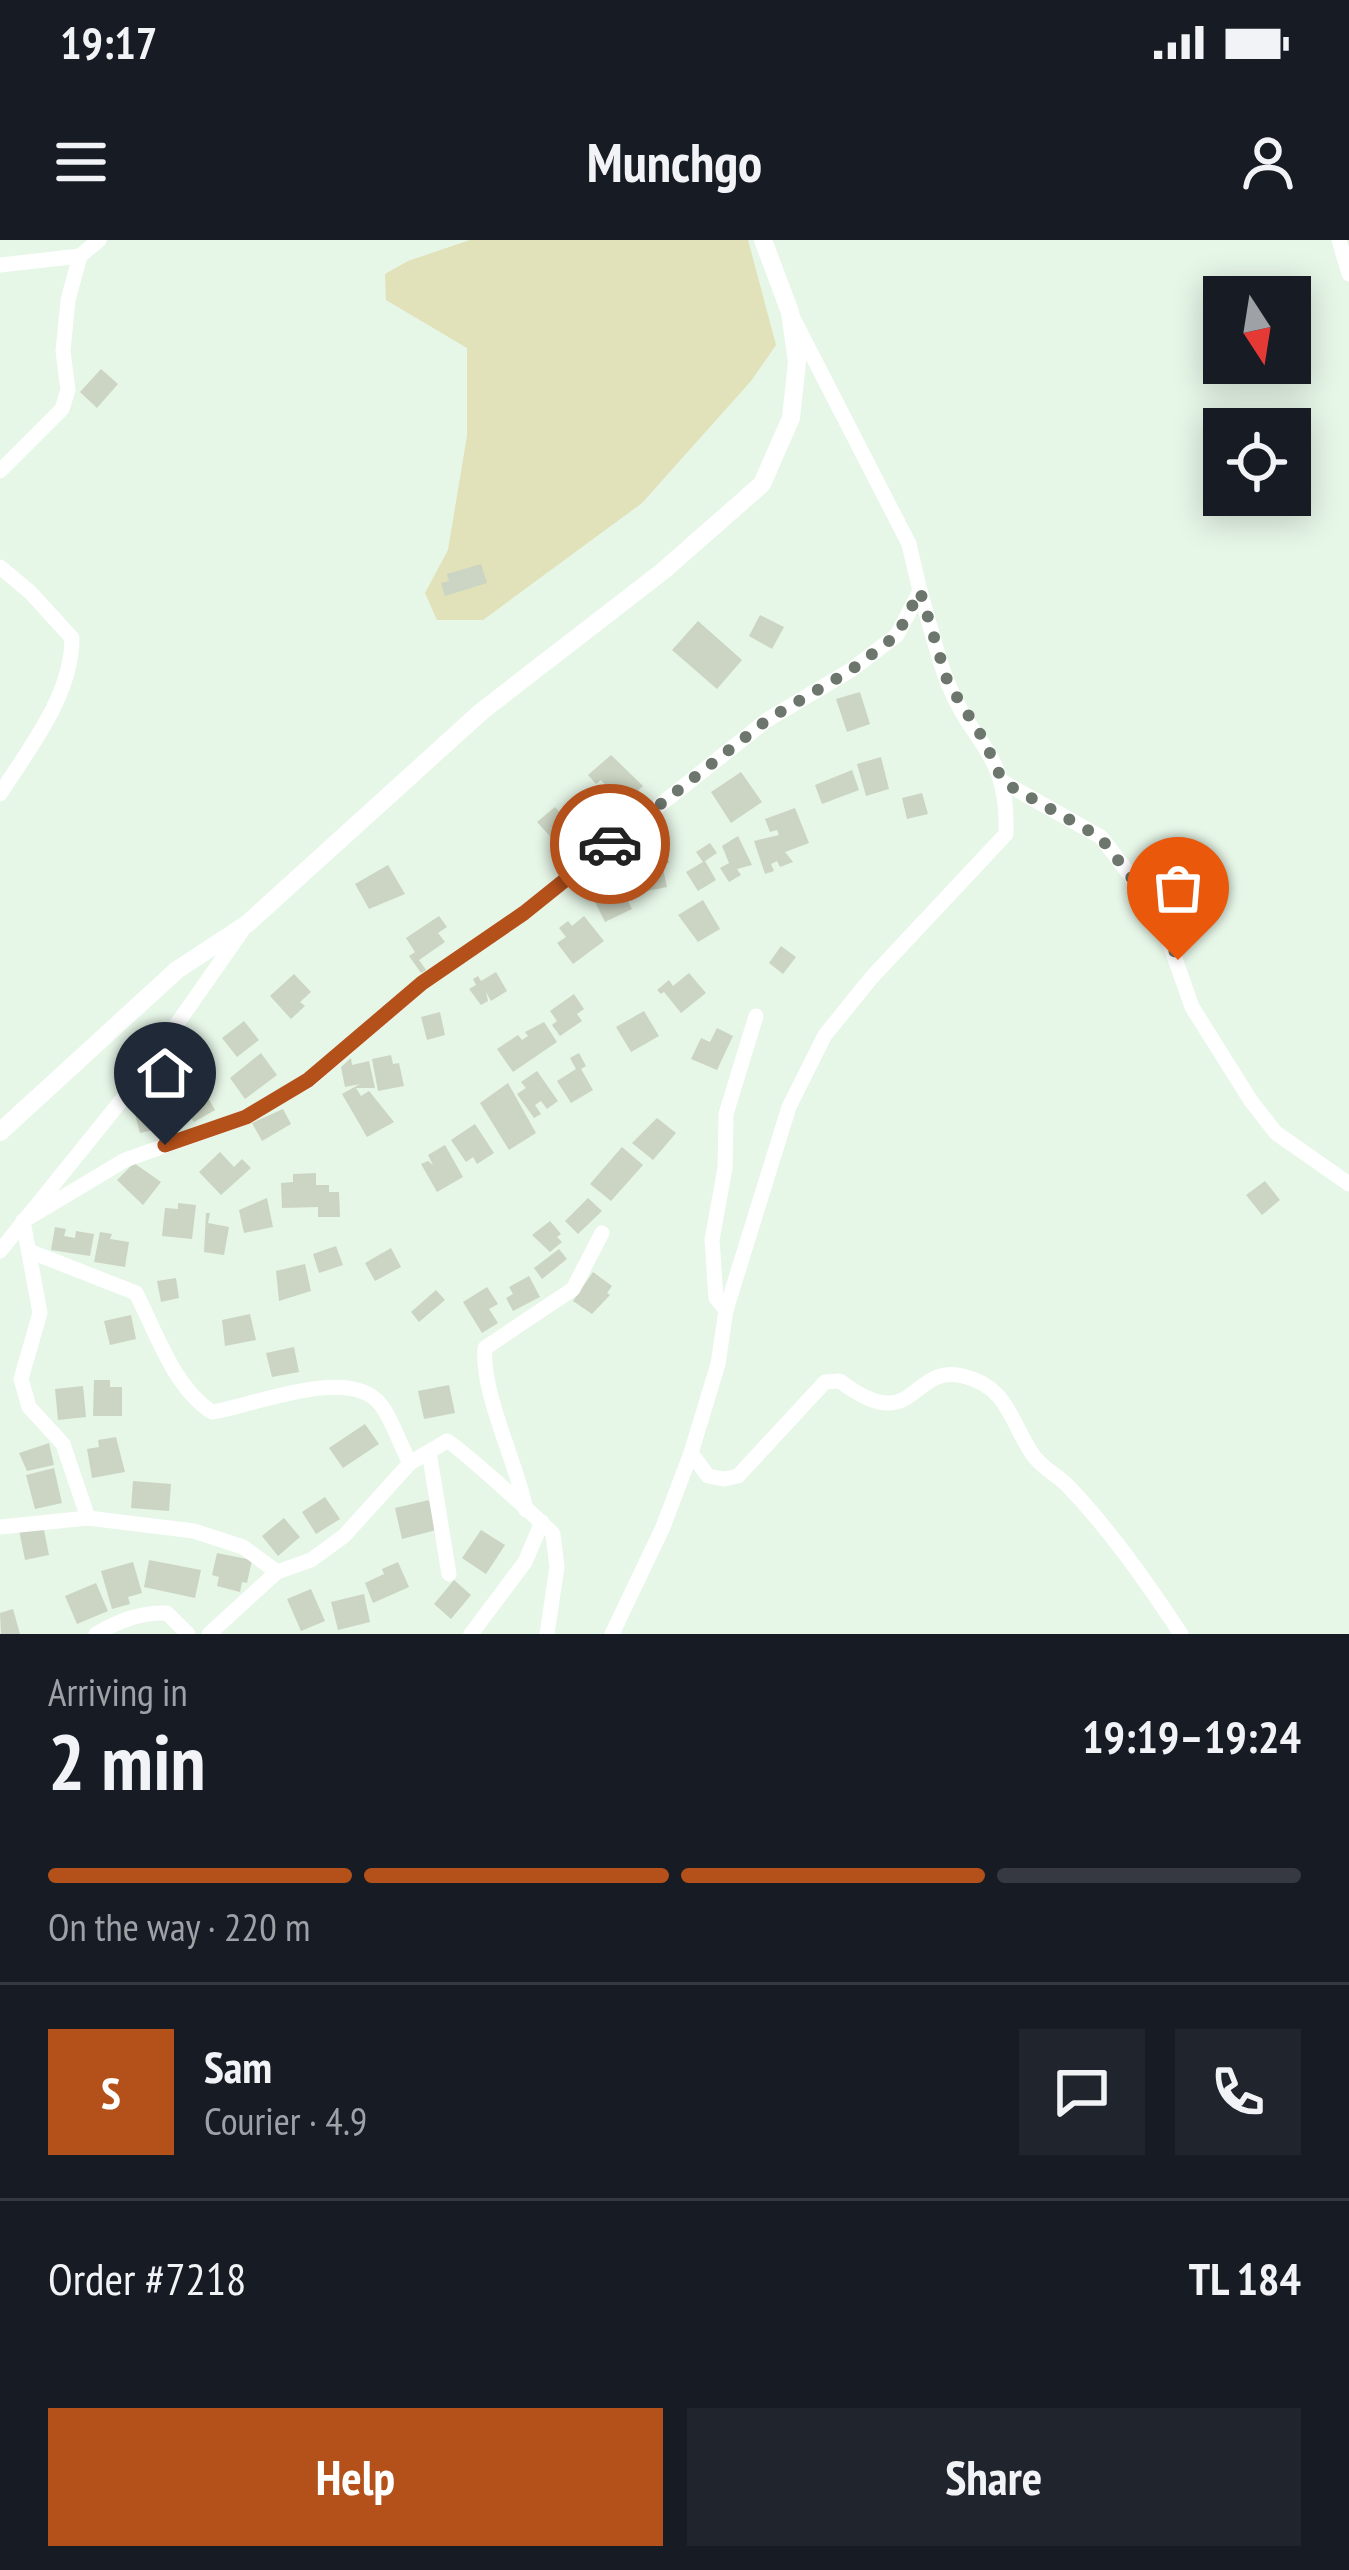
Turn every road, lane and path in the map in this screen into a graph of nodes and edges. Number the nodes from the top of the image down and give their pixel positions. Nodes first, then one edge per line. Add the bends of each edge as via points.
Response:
1 (99, 240) edge
2 (764, 240) edge
3 (1339, 240) edge
4 (80, 256) junction
5 (0, 265) edge
6 (1349, 274) edge
7 (790, 312) junction
8 (0, 471) edge
9 (0, 567) edge
10 (920, 591) junction
11 (1003, 782) junction
12 (0, 794) edge
13 (247, 924) junction
14 (756, 1016) dead end
15 (0, 1132) edge
16 (1349, 1184) edge
17 (23, 1221) junction
18 (602, 1233) dead end
19 (0, 1251) edge
20 (29, 1251) junction
21 (726, 1310) junction
22 (429, 1452) junction
23 (691, 1453) junction
24 (410, 1463) junction
25 (526, 1510) junction
26 (88, 1518) junction
27 (542, 1522) junction
28 (0, 1527) edge
29 (277, 1572) junction
30 (449, 1574) dead end
31 (96, 1634) edge
32 (188, 1634) edge
33 (209, 1634) edge
34 (471, 1634) edge
35 (547, 1634) edge
36 (612, 1634) edge
37 (1181, 1634) edge

1 - 4 street
2 - 7 street
3 - 6 street
4 - 5 street
4 - 8 street via 68,300 62,409
7 - 10 street via 909,544
7 - 13 street via 797,362 791,418 762,484 482,711
9 - 12 street via 72,638 72,663 37,740
10 - 11 street via 948,683
10 - 17 street via 897,635 767,720 308,1080 246,1117 124,1160
11 - 16 street via 1111,849 1159,913 1192,1007 1251,1100 1276,1132
11 - 21 street via 1006,834 825,1035 789,1107
13 - 15 street via 177,970
13 - 17 street
14 - 21 street via 726,1114 712,1240 716,1298
17 - 19 street
17 - 20 street
18 - 25 street via 573,1288 485,1348
20 - 24 street via 136,1293 180,1378 212,1412 346,1386 380,1404
20 - 26 street via 40,1313 21,1379 29,1407 63,1444
21 - 23 street
22 - 24 street
22 - 25 street via 459,1445
22 - 30 street
23 - 36 street
23 - 37 street via 707,1476 738,1476 825,1382 889,1406 939,1376 961,1375 1008,1403 1035,1459 1118,1545
24 - 29 street via 344,1535
25 - 27 street
26 - 28 street
26 - 29 street via 216,1535
27 - 34 street via 525,1562
27 - 35 street via 553,1534 557,1567
29 - 33 street
31 - 32 street via 157,1612

